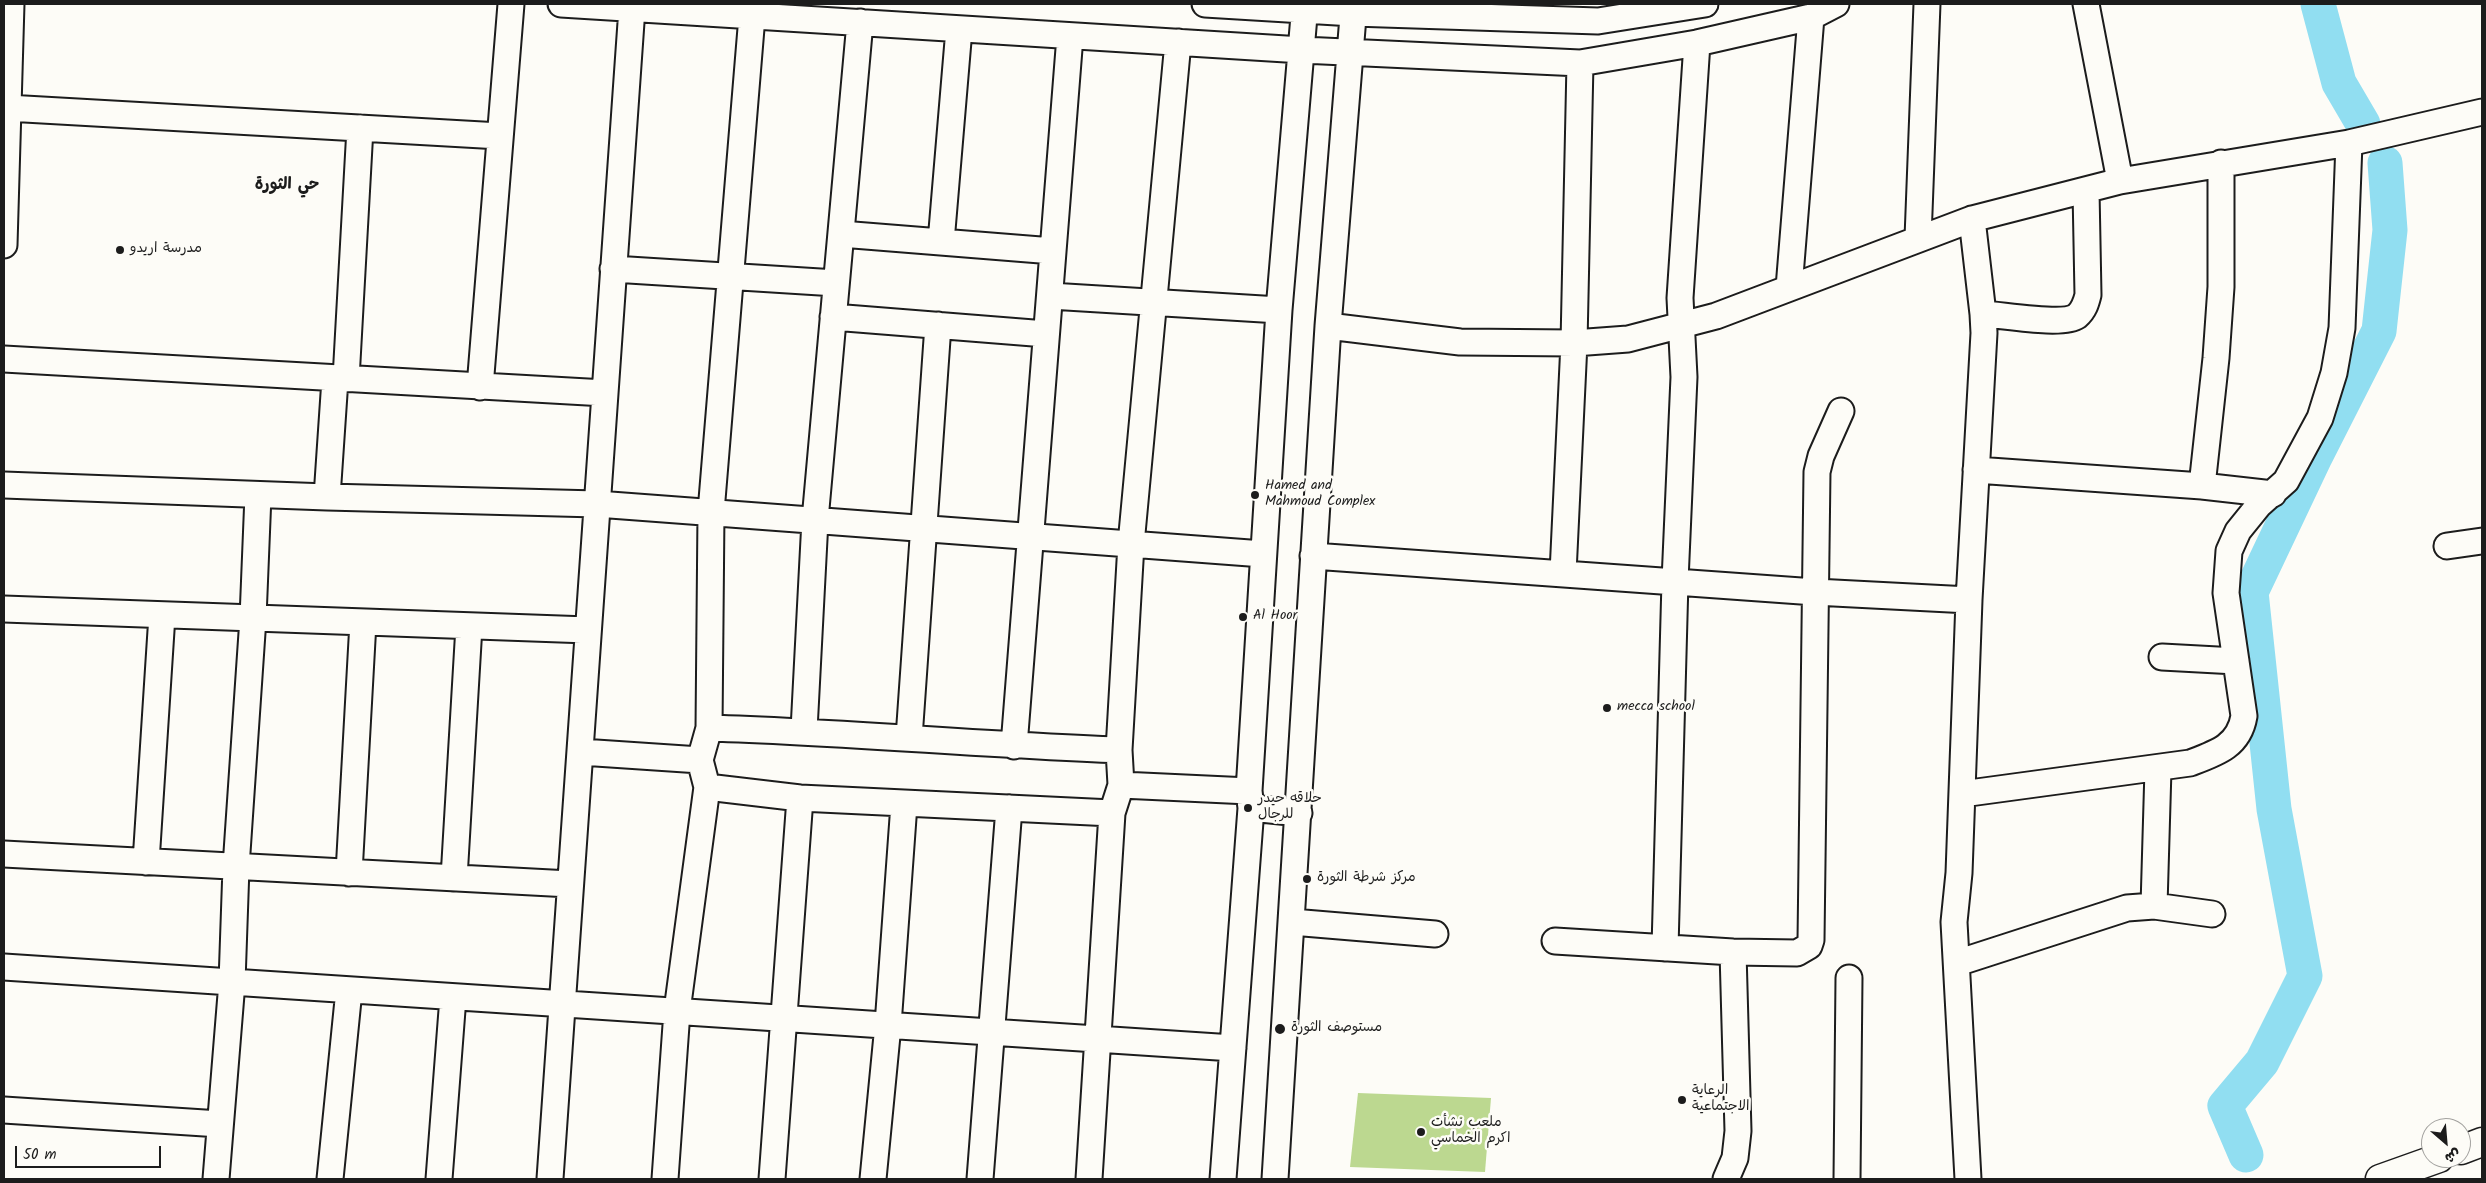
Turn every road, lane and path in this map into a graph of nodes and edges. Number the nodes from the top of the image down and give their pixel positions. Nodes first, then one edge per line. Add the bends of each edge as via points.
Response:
1 (11, 4) edge
2 (511, 4) edge
3 (561, 4) edge
4 (1204, 4) edge
5 (1700, 4) edge
6 (1836, 4) edge
7 (1927, 4) edge
8 (2086, 4) edge
9 (1305, 7) edge
10 (632, 8) junction
11 (1354, 9) edge
12 (1496, 11) edge
13 (1599, 12) edge
14 (752, 16) junction
15 (1810, 16) junction
16 (860, 22) junction
17 (959, 28) junction
18 (1070, 36) junction
19 (1178, 42) junction
20 (1697, 43) junction
21 (1302, 50) junction
22 (1350, 52) junction
23 (1580, 63) junction
24 (7, 108) junction
25 (2482, 112) edge
26 (360, 128) junction
27 (500, 136) junction
28 (2349, 143) junction
29 (2221, 163) junction
30 (2120, 182) junction
31 (2086, 190) junction
32 (1972, 219) junction
33 (841, 234) junction
34 (1918, 238) junction
35 (940, 242) junction
36 (4, 245) edge
37 (1053, 251) junction
38 (613, 269) junction
39 (730, 277) junction
40 (836, 283) junction
41 (1789, 288) junction
42 (1050, 296) junction
43 (1153, 302) junction
44 (1279, 310) junction
45 (1983, 314) junction
46 (833, 317) junction
47 (938, 326) junction
48 (1328, 326) junction
49 (1680, 326) junction
50 (1046, 334) junction
51 (1574, 343) junction
52 (4, 359) edge
53 (340, 379) junction
54 (480, 386) junction
55 (605, 393) junction
56 (1841, 411) dead end
57 (1976, 470) junction
58 (4, 485) edge
59 (2202, 486) junction
60 (2273, 494) junction
61 (258, 495) junction
62 (326, 497) junction
63 (597, 504) junction
64 (710, 512) junction
65 (815, 520) junction
66 (925, 529) junction
67 (1030, 537) junction
68 (2482, 541) edge
69 (1131, 544) junction
70 (2447, 546) dead end
71 (1263, 554) junction
72 (1313, 556) junction
73 (1563, 573) junction
74 (1675, 581) junction
75 (1815, 592) junction
76 (1969, 600) junction
77 (4, 609) edge
78 (162, 615) junction
79 (253, 618) junction
80 (363, 622) junction
81 (469, 626) junction
82 (588, 630) junction
83 (2162, 657) dead end
84 (2236, 661) junction
85 (709, 728) junction
86 (804, 730) junction
87 (909, 738) junction
88 (1014, 746) junction
89 (1119, 750) junction
90 (581, 752) junction
91 (700, 760) junction
92 (2158, 769) junction
93 (1121, 784) junction
94 (707, 787) junction
95 (1962, 794) junction
96 (800, 798) junction
97 (1250, 800) junction
98 (904, 804) junction
99 (1009, 808) junction
100 (1112, 813) junction
101 (1299, 813) junction
102 (4, 854) edge
103 (146, 862) junction
104 (236, 867) junction
105 (349, 872) junction
106 (454, 878) junction
107 (570, 884) junction
108 (2154, 906) junction
109 (2212, 914) dead end
110 (1292, 922) junction
111 (1435, 934) dead end
112 (1555, 941) dead end
113 (1664, 948) junction
114 (1733, 952) junction
115 (1957, 963) junction
116 (4, 967) edge
117 (1849, 978) dead end
118 (232, 982) junction
119 (349, 990) junction
120 (453, 997) junction
121 (562, 1004) junction
122 (677, 1011) junction
123 (783, 1018) junction
124 (888, 1025) junction
125 (990, 1032) junction
126 (1098, 1039) junction
127 (1233, 1048) junction
128 (4, 1110) edge
129 (220, 1124) junction
130 (2421, 1164) edge
131 (216, 1179) edge
132 (330, 1179) edge
133 (439, 1179) edge
134 (550, 1179) edge
135 (665, 1179) edge
136 (772, 1179) edge
137 (873, 1179) edge
138 (980, 1179) edge
139 (1089, 1179) edge
140 (1223, 1179) edge
141 (1275, 1179) edge
142 (1726, 1179) edge
143 (1848, 1179) edge
144 (1968, 1179) edge
145 (2380, 1179) edge

1 - 24 street
2 - 27 street
3 - 10 street
4 - 9 street
5 - 13 street
6 - 15 street
7 - 34 street
8 - 30 street
9 - 11 street
9 - 21 street
10 - 14 street
10 - 38 street
11 - 12 street
11 - 22 street
12 - 13 street
14 - 16 street
14 - 39 street
15 - 20 street
15 - 41 street
16 - 17 street
16 - 33 street
17 - 18 street
17 - 35 street
18 - 19 street
18 - 37 street
19 - 21 street
19 - 43 street
20 - 23 street
20 - 49 street
21 - 22 street
21 - 44 street
22 - 23 street
22 - 48 street
23 - 51 street
24 - 26 street
24 - 36 street
25 - 28 street
26 - 27 street
26 - 53 street
27 - 54 street
28 - 29 street
28 - 60 street via 2342,328 2334,373 2320,418 2286,481
29 - 30 street
29 - 59 street via 2221,287
30 - 31 street
31 - 32 street
31 - 45 street via 2088,295 2084,308 2076,317 2061,320
32 - 34 street
32 - 45 street
33 - 35 street
33 - 40 street
34 - 41 street
35 - 37 street
37 - 42 street
38 - 39 street
38 - 55 street
39 - 40 street
39 - 64 street
40 - 46 street
41 - 49 street
42 - 43 street
42 - 50 street
43 - 44 street
43 - 69 street
44 - 71 street
45 - 57 street
46 - 47 street
46 - 65 street
47 - 50 street
47 - 66 street
48 - 51 street via 1460,342
48 - 72 street
49 - 51 street via 1628,339
49 - 74 street via 1684,377
50 - 67 street
51 - 73 street
52 - 53 street
53 - 54 street
53 - 62 street
54 - 55 street
55 - 63 street
56 - 75 street via 1817,472
57 - 59 street
57 - 76 street
58 - 61 street
59 - 60 street
60 - 84 street via 2238,531 2229,551 2226,593
61 - 62 street
61 - 79 street
62 - 63 street
63 - 64 street
63 - 82 street
64 - 65 street
64 - 85 street
65 - 66 street
65 - 86 street
66 - 67 street
66 - 87 street
67 - 69 street
67 - 88 street
68 - 70 street
69 - 71 street
69 - 89 street
71 - 97 street
72 - 73 street
72 - 101 street
73 - 74 street
74 - 75 street
74 - 113 street
75 - 76 street
75 - 114 street via 1811,940 1809,946 1798,953
76 - 95 street
77 - 78 street
78 - 79 street
78 - 103 street
79 - 80 street
79 - 104 street
80 - 81 street
80 - 105 street
81 - 82 street
81 - 106 street
82 - 90 street
83 - 84 street
84 - 92 street via 2244,716 2242,730 2215,754
85 - 86 street
85 - 91 street
86 - 87 street
87 - 88 street
88 - 89 street
89 - 93 street
90 - 91 street
90 - 107 street
91 - 94 street
92 - 95 street
92 - 108 street
93 - 97 street
93 - 100 street
94 - 96 street
94 - 122 street
95 - 115 street via 1954,922
96 - 98 street
96 - 123 street
97 - 101 street
97 - 127 street
98 - 99 street
98 - 124 street
99 - 100 street
99 - 125 street
100 - 126 street
101 - 110 street
102 - 103 street
103 - 104 street
104 - 105 street
104 - 118 street
105 - 106 street
106 - 107 street
107 - 121 street
108 - 109 street
108 - 115 street via 2127,908
110 - 111 street
110 - 141 street
112 - 113 street
113 - 114 street
114 - 142 street via 1738,1131 1735,1158
115 - 144 street
116 - 118 street
117 - 143 street
118 - 119 street
118 - 129 street
119 - 120 street
119 - 132 street
120 - 121 street
120 - 133 street
121 - 122 street
121 - 134 street
122 - 123 street
122 - 135 street
123 - 124 street
123 - 136 street
124 - 125 street
124 - 137 street
125 - 126 street
125 - 138 street
126 - 127 street
126 - 139 street
127 - 140 street
128 - 129 street
129 - 131 street
130 - 145 highway

